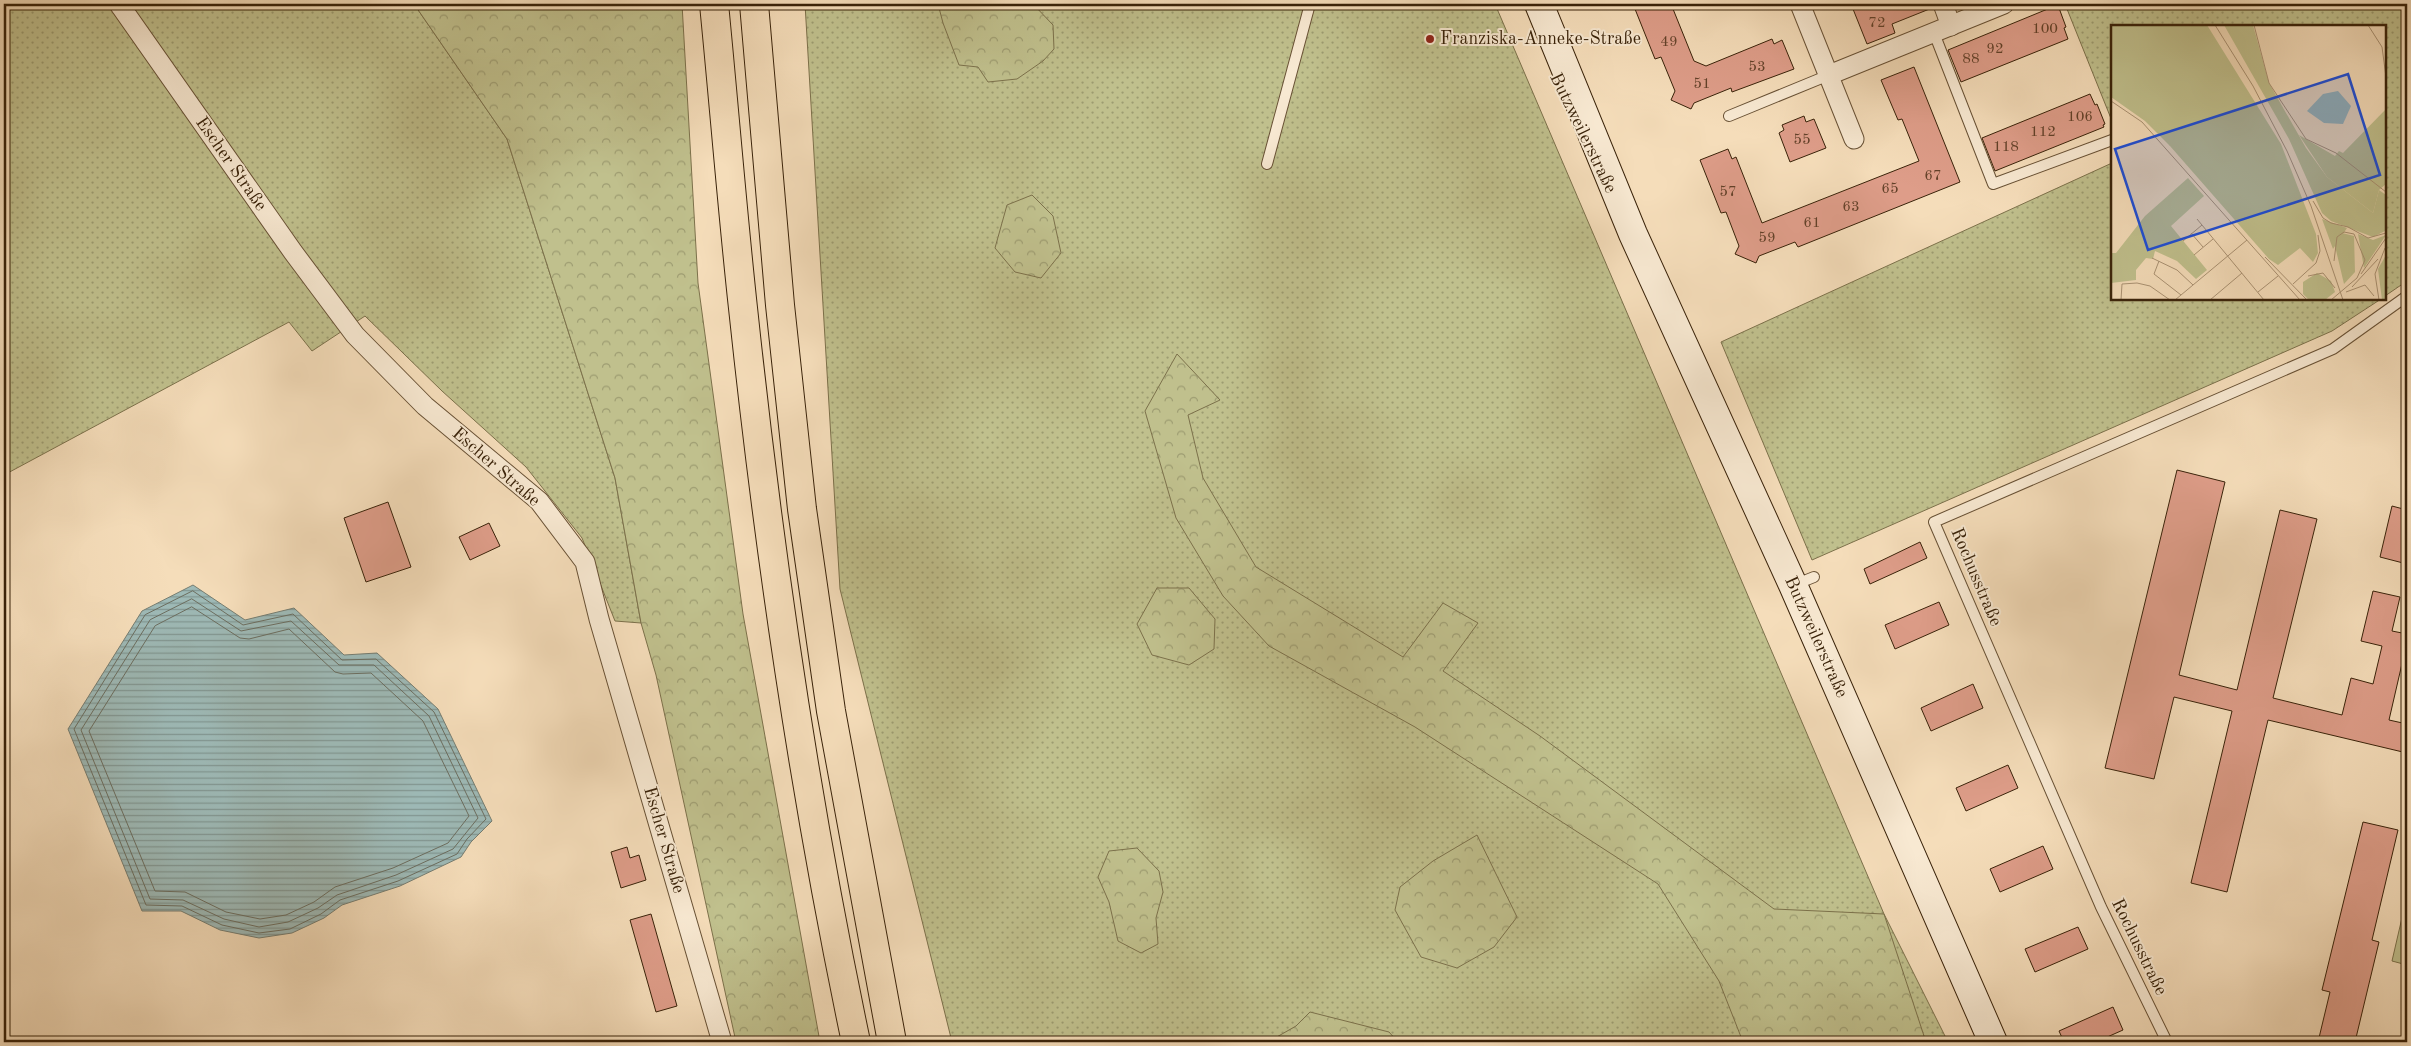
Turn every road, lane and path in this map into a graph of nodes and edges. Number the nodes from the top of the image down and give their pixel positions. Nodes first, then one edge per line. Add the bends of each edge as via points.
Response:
1 (119, 4) edge
2 (714, 4) edge
3 (754, 4) edge
4 (1310, 4) edge
5 (1521, 4) edge
6 (1539, 4) edge
7 (1800, 4) edge
8 (1943, 4) edge
9 (2004, 4) edge
10 (1952, 26) junction
11 (1934, 33) junction
12 (1829, 75) junction
13 (1729, 116) dead end
14 (1854, 139) dead end
15 (2111, 140) edge
16 (1267, 164) dead end
17 (1633, 234) junction
18 (2407, 296) edge
19 (722, 1042) edge
20 (856, 1042) edge
21 (892, 1042) edge
22 (1993, 1042) edge
23 (2167, 1042) edge

1 - 19 street, Escher Straße via 355,335 425,406 540,501 585,562
2 - 20 highway via 743,308 770,532 830,920
3 - 21 highway via 780,305 802,509 831,711
4 - 16 lane
5 - 17 main road, Butzweilerstraße via 1581,133
6 - 17 main road, Butzweilerstraße
7 - 12 street
8 - 10 street
9 - 10 street
10 - 11 street
11 - 12 street
11 - 15 lane via 1993,184
12 - 13 lane
12 - 14 street
17 - 22 main road, Butzweilerstraße via 1804,581
18 - 23 lane, Rochusstraße via 2333,349 1934,522 2100,907

